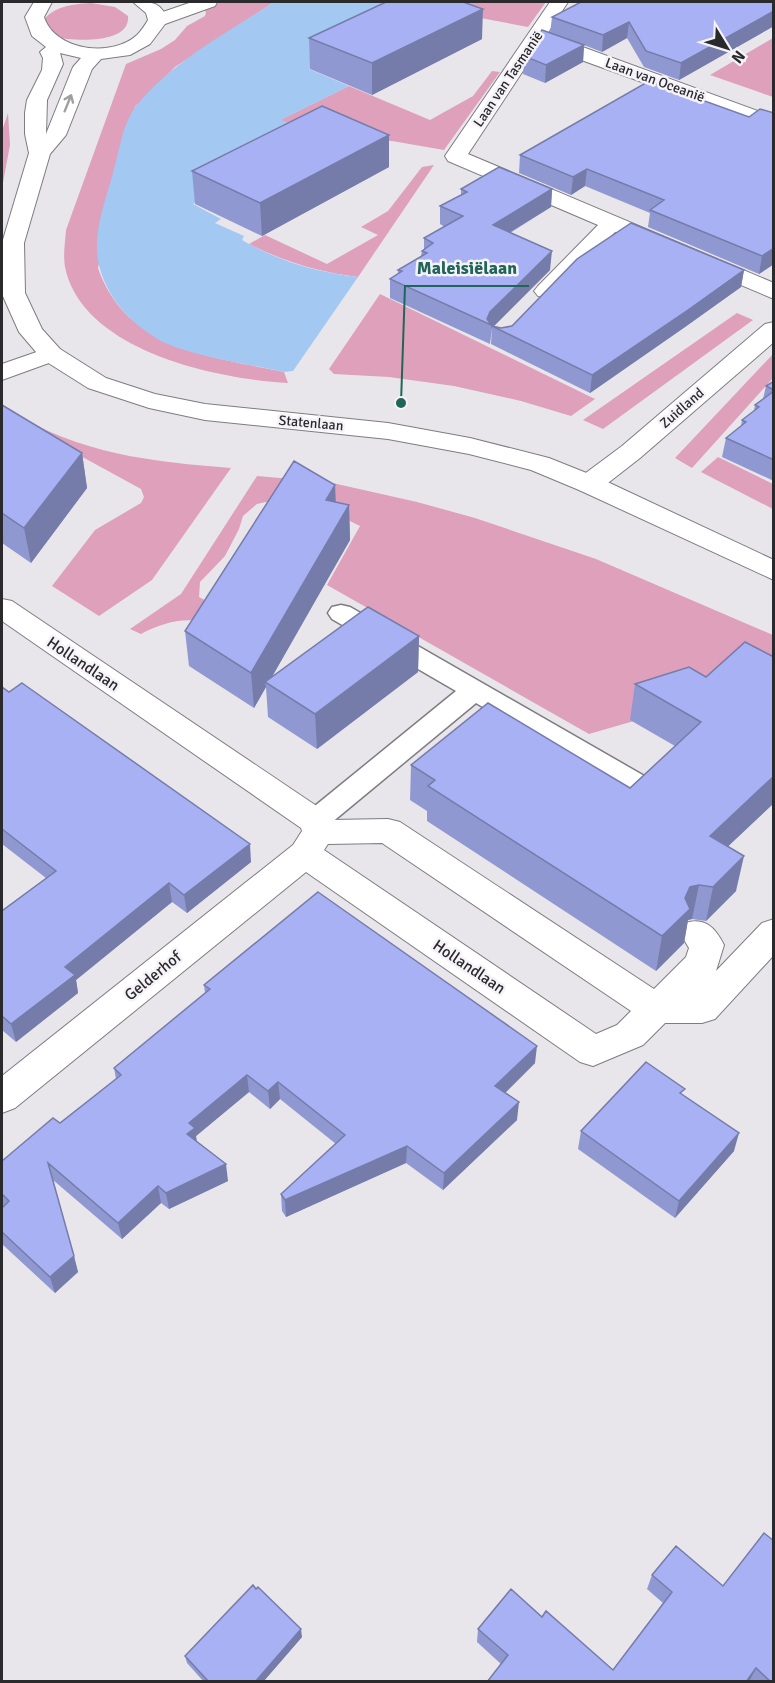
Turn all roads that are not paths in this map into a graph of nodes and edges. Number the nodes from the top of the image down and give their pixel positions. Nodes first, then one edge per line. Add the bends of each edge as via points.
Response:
1 (43, 2) edge
2 (143, 2) edge
3 (208, 2) edge
4 (559, 2) edge
5 (158, 20) junction
6 (536, 36) junction
7 (50, 52) junction
8 (96, 53) junction
9 (774, 124) edge
10 (40, 153) junction
11 (612, 223) junction
12 (774, 292) edge
13 (532, 305) edge
14 (774, 329) edge
15 (51, 354) junction
16 (2, 373) edge
17 (589, 484) junction
18 (774, 571) edge
19 (2, 608) edge
20 (341, 613) dead end
21 (474, 690) junction
22 (643, 788) edge
23 (313, 836) junction
24 (774, 932) edge
25 (697, 933) dead end
26 (656, 1009) junction
27 (2, 1097) edge

1 - 7 street via 31,7 18,31 33,47
2 - 5 street via 154,10
3 - 5 street
4 - 6 street, Laan van Tasmanië
5 - 8 street via 153,31 140,41
6 - 9 street, Laan van Oceanië
6 - 11 street, Laan van Tasmanië via 456,156
7 - 8 street
7 - 10 street, Statenlaan via 54,65 37,101 35,141
10 -> 8 street, Statenlaan via 56,135 83,67
10 - 15 street, Statenlaan via 13,243 13,293 31,332
11 - 12 street
11 - 13 street
14 - 17 street, Zuidland
15 - 16 street
15 - 17 street, Statenlaan via 97,382 149,400 206,412 388,430 540,465
17 - 18 street, Statenlaan
19 - 23 street, Hollandlaan
20 - 21 street
21 - 22 street
21 - 23 street
23 - 26 street via 388,831
23 - 26 street, Hollandlaan via 335,875 593,1051 630,1035
23 - 27 street, Gelderhof
24 - 26 street via 702,1009
25 - 26 street, Hollandlaan via 707,945 702,964

